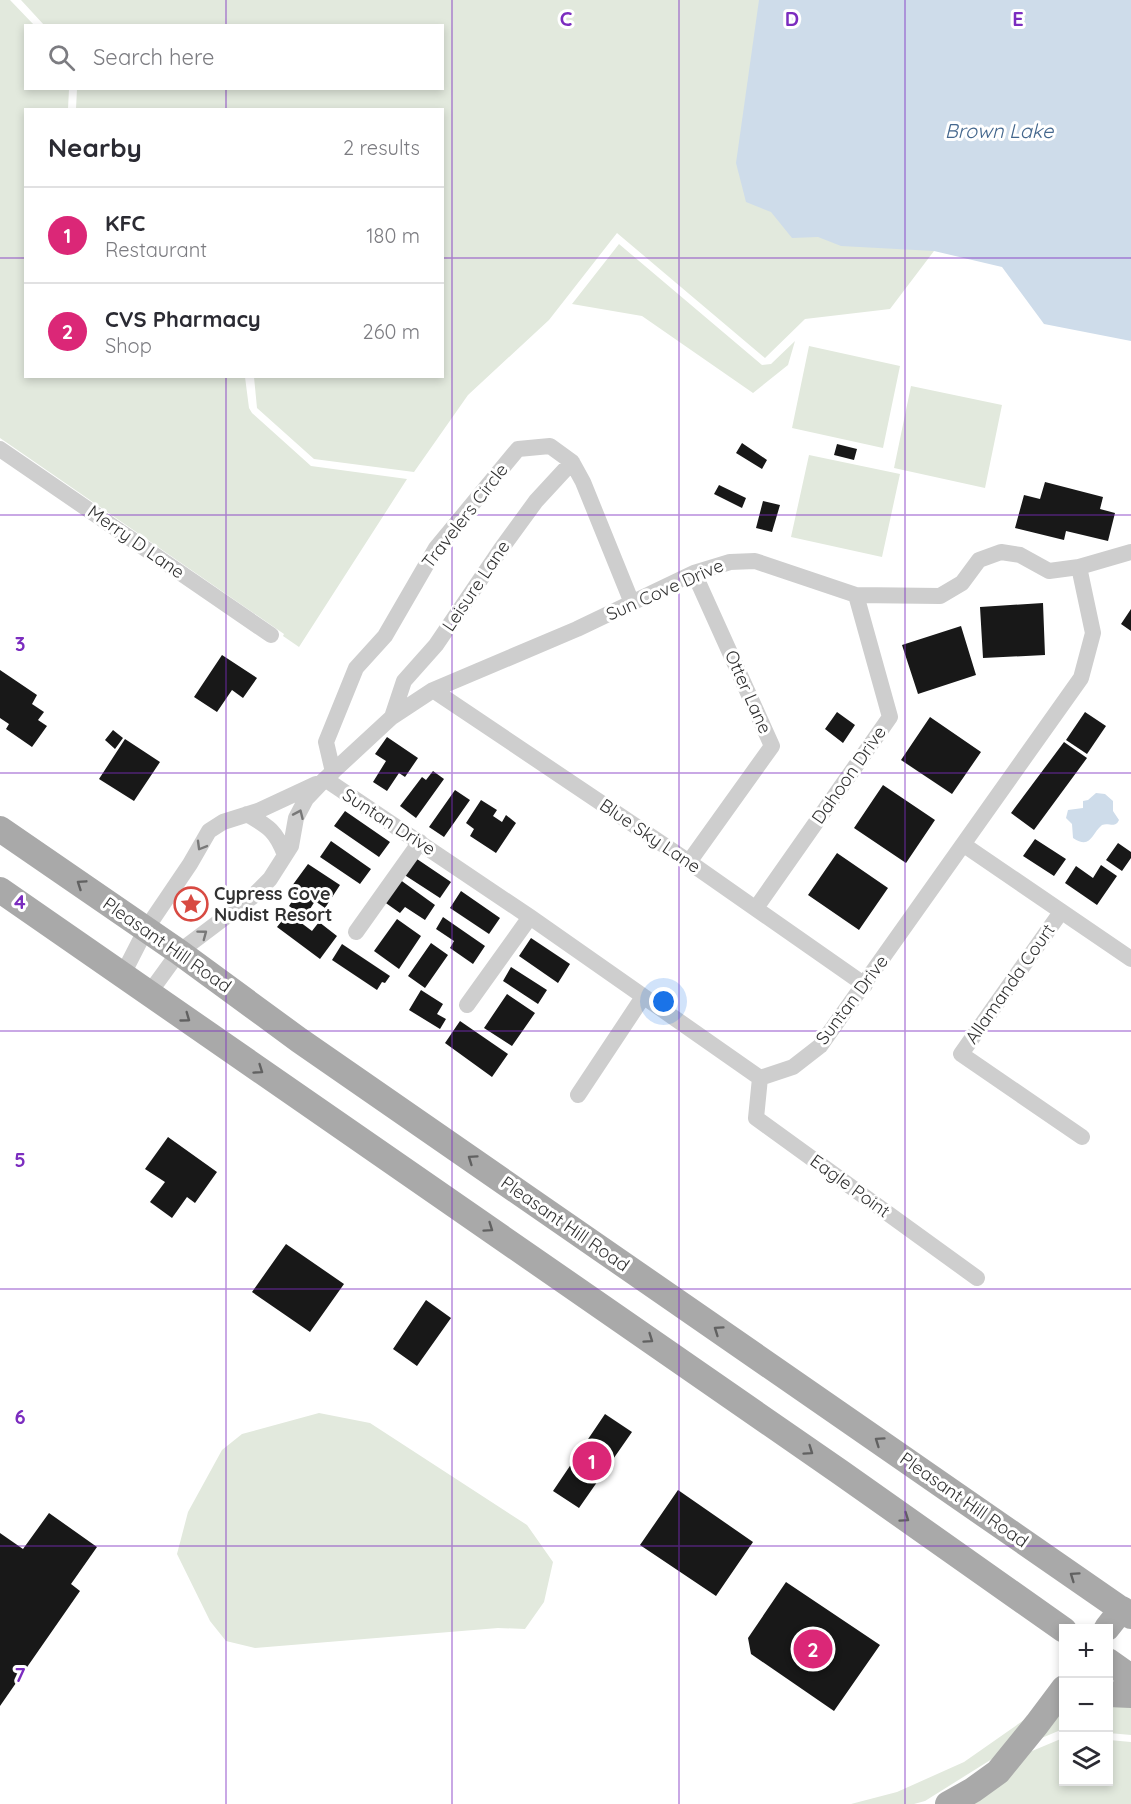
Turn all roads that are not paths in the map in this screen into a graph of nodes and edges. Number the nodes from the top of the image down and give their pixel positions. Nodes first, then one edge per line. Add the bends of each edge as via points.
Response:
1 (0, 449) edge
2 (572, 462) junction
3 (1131, 552) edge
4 (1079, 567) junction
5 (694, 573) junction
6 (856, 595) junction
7 (632, 603) junction
8 (271, 635) dead end
9 (432, 690) junction
10 (392, 717) junction
11 (329, 776) junction
12 (247, 814) junction
13 (0, 829) edge
14 (420, 842) junction
15 (964, 845) junction
16 (285, 855) junction
17 (689, 862) junction
18 (0, 890) edge
19 (756, 908) junction
20 (1061, 912) junction
21 (530, 917) junction
22 (146, 929) junction
23 (356, 932) dead end
24 (179, 952) junction
25 (1131, 959) edge
26 (123, 974) junction
27 (864, 985) junction
28 (150, 992) junction
29 (643, 997) junction
30 (467, 1005) dead end
31 (760, 1078) junction
32 (578, 1095) dead end
33 (1082, 1137) dead end
34 (977, 1278) dead end
35 (1120, 1618) edge
36 (1059, 1626) edge
37 (1113, 1664) edge
38 (1131, 1677) edge
39 (1113, 1694) edge
40 (1059, 1695) edge
41 (1131, 1695) edge
42 (1059, 1714) edge
43 (1037, 1724) junction
44 (948, 1804) edge

1 - 8 street, Merry D Lane
2 - 7 street
2 - 10 street, Leisure Lane via 536,501 436,645 404,681
2 - 11 street, Travelers Circle via 550,446 518,449 436,548 385,636 356,668 326,742
3 - 4 street, Sun Cove Drive
4 - 6 street, Sun Cove Drive via 1049,571 1020,555 1001,552 979,560 962,583 940,596
4 - 15 street, Suntan Drive via 1093,633 1081,678
5 - 6 street, Sun Cove Drive via 730,561 755,561
5 - 7 street, Sun Cove Drive
5 - 17 street, Otter Lane via 772,746
6 - 19 street, Dahoon Drive via 890,717
7 - 9 street, Sun Cove Drive
9 - 10 street, Sun Cove Drive
9 - 17 street, Blue Sky Lane
10 - 11 street, Sun Cove Drive
11 - 12 street, Sun Cove Drive
11 - 14 street, Suntan Drive
16 -> 11 street, Sun Cove Drive via 306,799
12 - 16 street via 271,828
12 -> 22 street, Sun Cove Drive via 209,831
22 -> 13 main road, Pleasant Hill Road
14 - 21 street, Suntan Drive
14 - 23 street
15 - 20 street
15 - 27 street, Suntan Drive
24 -> 16 street, Sun Cove Drive via 252,897 270,879
17 - 19 street, Blue Sky Lane
18 - 26 main road
19 - 27 street, Blue Sky Lane
20 - 25 street
20 - 33 street, Allamanda Court via 961,1054
21 - 29 street, Suntan Drive
21 - 30 street
22 - 24 main road, Pleasant Hill Road
22 - 26 street, Sun Cove Drive
24 - 28 street, Sun Cove Drive
35 -> 24 main road, Pleasant Hill Road
26 - 28 main road
27 - 31 street, Suntan Drive via 820,1046 793,1066
28 -> 36 main road
29 - 31 street, Suntan Drive
29 - 32 street
31 - 34 street, Eagle Point via 756,1118
37 - 38 main road
39 - 41 main road
40 - 43 main road
42 - 43 main road
43 - 44 main road via 998,1772

